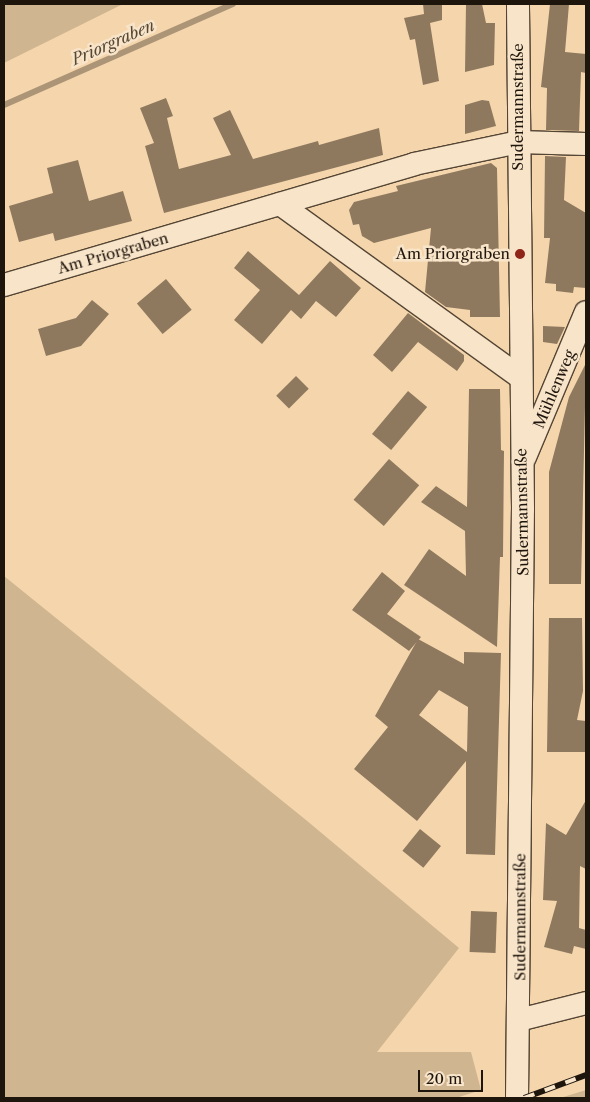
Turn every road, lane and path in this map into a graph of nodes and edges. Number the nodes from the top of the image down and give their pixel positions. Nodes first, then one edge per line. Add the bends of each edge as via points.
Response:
1 (518, 4) edge
2 (518, 142) junction
3 (586, 144) edge
4 (280, 204) junction
5 (4, 285) edge
6 (586, 312) edge
7 (520, 377) junction
8 (521, 465) junction
9 (586, 1003) edge
10 (519, 1020) junction
11 (517, 1098) edge

1 - 2 street, Sudermannstraße
2 - 3 street
2 - 4 street, Am Priorgraben via 414,164
2 - 7 street, Sudermannstraße
4 - 5 street, Am Priorgraben
4 - 7 street
6 - 8 street, Mühlenweg
7 - 8 street, Sudermannstraße
8 - 10 street, Sudermannstraße
9 - 10 street
10 - 11 street, Sudermannstraße

